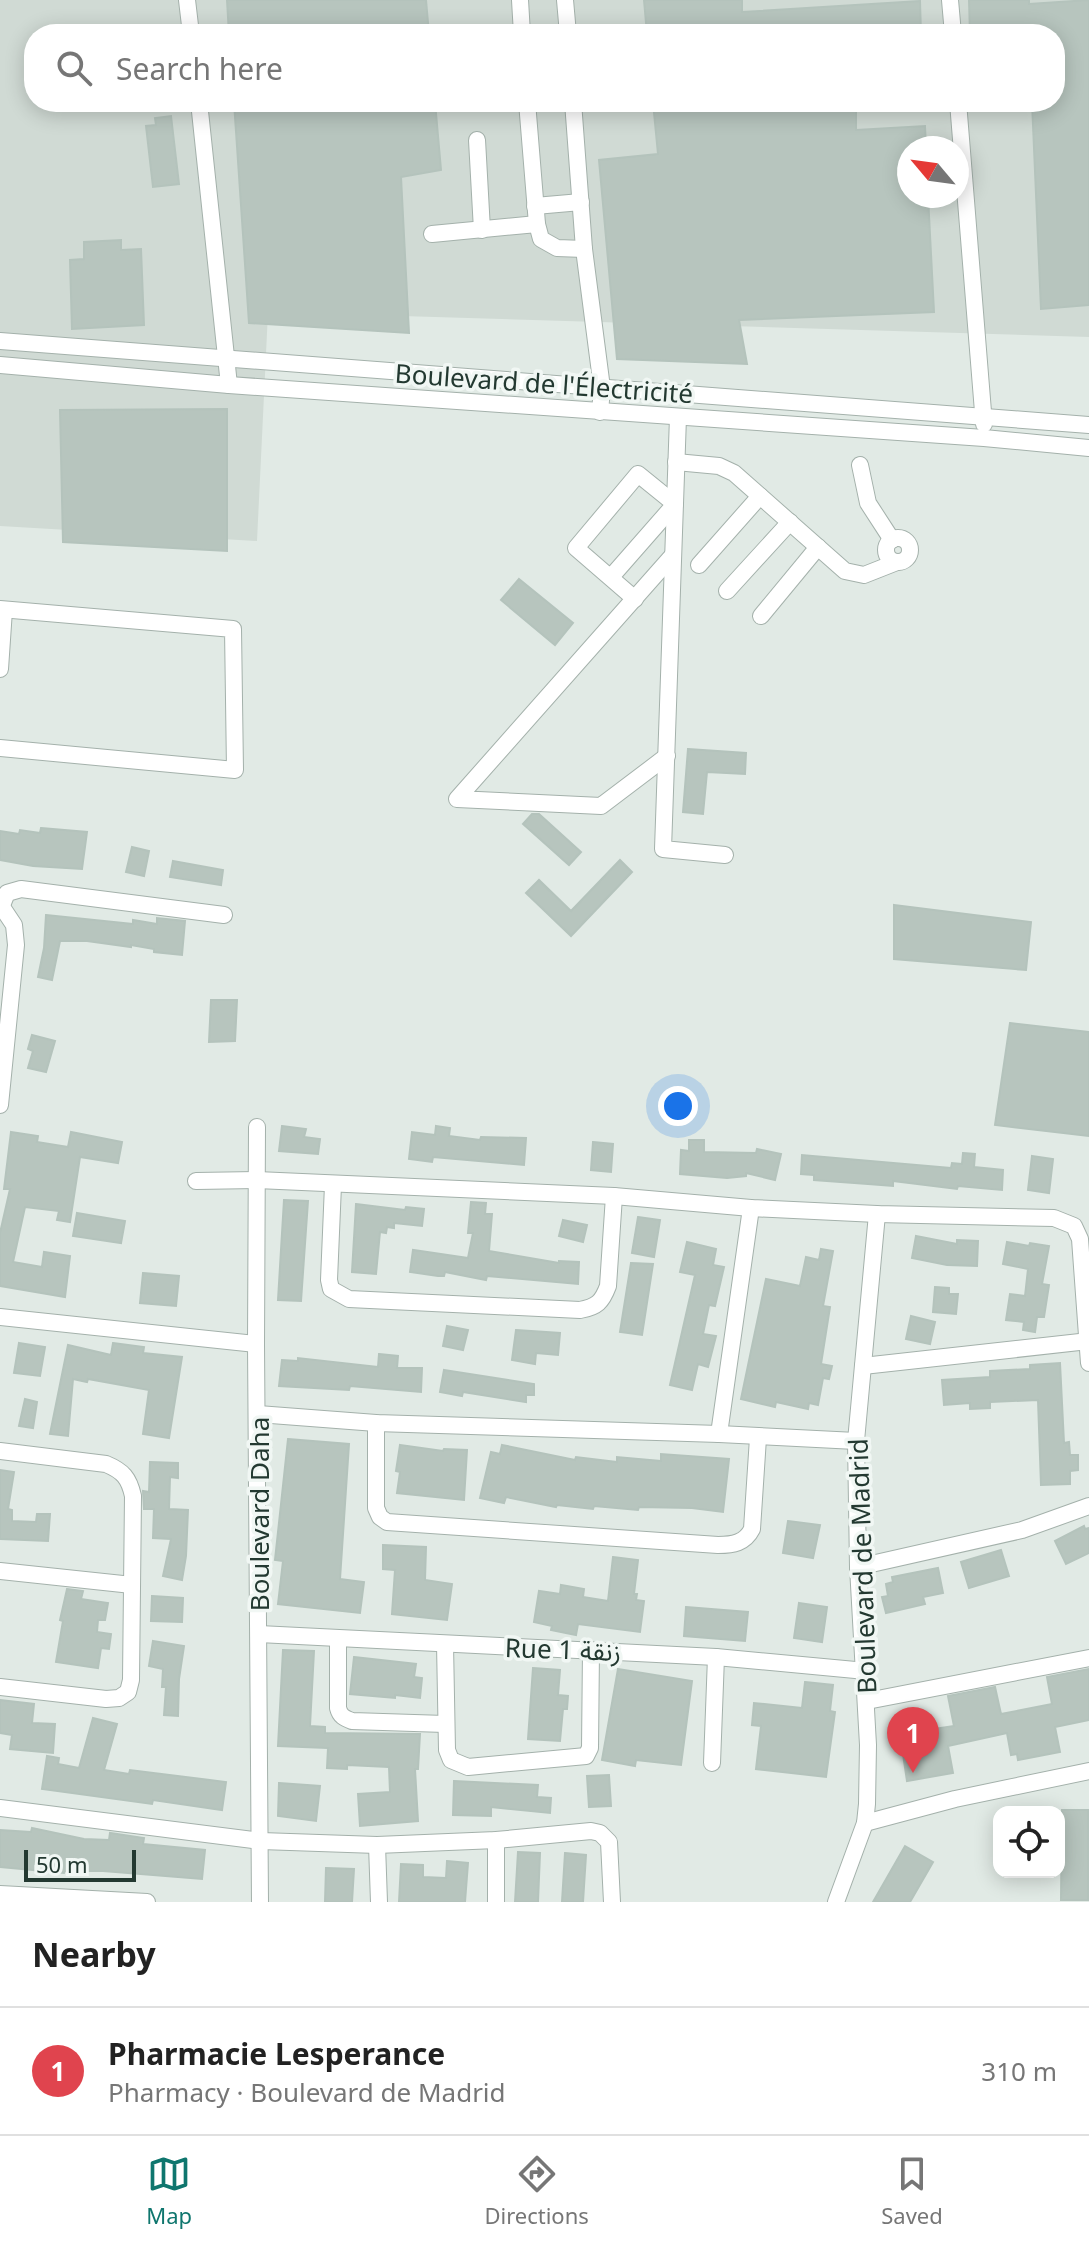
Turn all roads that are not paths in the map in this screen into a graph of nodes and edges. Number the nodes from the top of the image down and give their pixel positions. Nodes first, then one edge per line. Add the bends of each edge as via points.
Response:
1 (187, 0) edge
2 (520, 0) edge
3 (565, 0) edge
4 (950, 0) edge
5 (190, 24) edge
6 (521, 24) edge
7 (567, 24) edge
8 (952, 24) edge
9 (200, 112) edge
10 (528, 112) edge
11 (574, 112) edge
12 (959, 112) edge
13 (477, 140) dead end
14 (581, 202) junction
15 (535, 206) junction
16 (537, 224) junction
17 (482, 230) junction
18 (432, 234) dead end
19 (584, 249) junction
20 (0, 341) edge
21 (228, 359) junction
22 (0, 365) edge
23 (229, 385) junction
24 (602, 388) junction
25 (600, 412) junction
26 (984, 416) junction
27 (678, 417) junction
28 (1089, 425) edge
29 (984, 438) junction
30 (1089, 448) edge
31 (676, 462) junction
32 (860, 465) dead end
33 (760, 496) junction
34 (675, 504) junction
35 (790, 522) junction
36 (818, 547) junction
37 (673, 555) junction
38 (699, 565) dead end
39 (611, 577) junction
40 (727, 591) dead end
41 (635, 599) junction
42 (2, 610) edge
43 (761, 616) dead end
44 (0, 669) edge
45 (0, 748) edge
46 (667, 756) junction
47 (556, 785) dead end
48 (553, 804) junction
49 (725, 855) dead end
50 (1, 908) edge
51 (224, 915) dead end
52 (4, 1052) edge
53 (0, 1105) edge
54 (257, 1127) dead end
55 (257, 1180) junction
56 (196, 1181) dead end
57 (333, 1185) junction
58 (614, 1196) junction
59 (751, 1208) junction
60 (877, 1214) junction
61 (0, 1317) edge
62 (1088, 1341) edge
63 (256, 1344) junction
64 (1089, 1363) edge
65 (863, 1366) junction
66 (258, 1414) junction
67 (376, 1423) junction
68 (719, 1434) junction
69 (758, 1438) junction
70 (856, 1441) junction
71 (0, 1451) edge
72 (1089, 1506) edge
73 (858, 1567) junction
74 (0, 1571) edge
75 (132, 1585) junction
76 (259, 1634) junction
77 (338, 1639) junction
78 (445, 1644) junction
79 (591, 1650) junction
80 (716, 1657) junction
81 (1089, 1658) edge
82 (866, 1671) junction
83 (0, 1687) edge
84 (867, 1701) junction
85 (445, 1724) junction
86 (712, 1763) dead end
87 (1089, 1771) edge
88 (0, 1808) edge
89 (865, 1823) junction
90 (496, 1840) junction
91 (261, 1841) junction
92 (377, 1845) junction
93 (0, 1894) edge
94 (147, 1902) edge
95 (260, 1902) edge
96 (379, 1902) edge
97 (496, 1902) edge
98 (612, 1902) edge
99 (836, 1902) edge

1 - 5 street
2 - 6 street
3 - 7 street
4 - 8 street
9 - 21 street
10 - 15 street
11 - 14 street
12 - 26 street
13 - 17 street
14 - 15 street
14 - 19 street
15 - 16 street
16 - 17 street
16 - 19 street via 547,243
17 - 18 street
19 - 24 street
20 - 21 street, Boulevard de l'Électricité
21 - 23 street
21 - 24 street, Boulevard de l'Électricité
22 - 23 street, Boulevard de l'Électricité
23 - 25 street, Boulevard de l'Électricité
24 - 25 street
24 - 26 street, Boulevard de l'Électricité
25 - 27 street, Boulevard de l'Électricité
26 - 28 street, Boulevard de l'Électricité
26 - 29 street
27 - 29 street, Boulevard de l'Électricité
27 - 31 street
29 - 30 street, Boulevard de l'Électricité
31 - 33 street via 719,466
31 - 34 street
32 - 36 street via 868,503 892,540 904,540 910,548 906,558 864,575 851,574
33 - 35 street
33 - 38 street
34 - 37 street
34 - 39 street
34 - 39 street via 638,474 576,548
35 - 36 street
35 - 40 street
36 - 43 street
37 - 41 street
37 - 46 street
39 - 41 street
41 - 48 street via 457,799
42 - 44 street
42 - 45 street via 233,629 235,770
46 - 48 street via 601,806
46 - 49 street via 663,849
47 - 48 street
50 - 51 street via 7,893 21,889
50 - 52 street via 14,925 16,945
52 - 53 street
54 - 55 street, Boulevard Daha
55 - 56 street
55 - 57 street
55 - 63 street, Boulevard Daha
57 - 58 street
57 - 58 street via 329,1280 339,1295 565,1309 595,1307 603,1299
58 - 59 street
59 - 60 street
59 - 68 street
60 - 62 street via 1048,1216 1068,1222 1080,1239
60 - 65 street, Boulevard de Madrid
61 - 63 street
62 - 64 street
62 - 65 street
63 - 66 street, Boulevard Daha
65 - 70 street, Boulevard de Madrid
66 - 67 street
66 - 76 street, Boulevard Daha
67 - 68 street
67 - 69 street via 376,1508 387,1522 718,1545 744,1540 752,1529
68 - 69 street
69 - 70 street
70 - 73 street, Boulevard de Madrid
71 - 75 street via 120,1469 133,1496
72 - 73 street via 1022,1530
73 - 82 street, Boulevard de Madrid
74 - 75 street
75 - 83 street via 128,1692 106,1699
76 - 77 street, Rue 1 زنقة
76 - 91 street, Boulevard Daha
77 - 78 street, Rue 1 زنقة
77 - 85 street via 338,1708 345,1719
78 - 79 street, Rue 1 زنقة
78 - 85 street
79 - 80 street, Rue 1 زنقة
79 - 85 street via 586,1756 458,1765 447,1750
80 - 82 street, Rue 1 زنقة
80 - 86 street
81 - 84 street
82 - 84 street, Boulevard de Madrid
84 - 89 street, Boulevard de Madrid
87 - 89 street
88 - 91 street
89 - 99 street, Boulevard de Madrid
90 - 92 street
90 - 97 street
90 - 98 street via 600,1833 611,1847
91 - 92 street
91 - 95 street, Boulevard Daha
92 - 96 street
93 - 94 street

